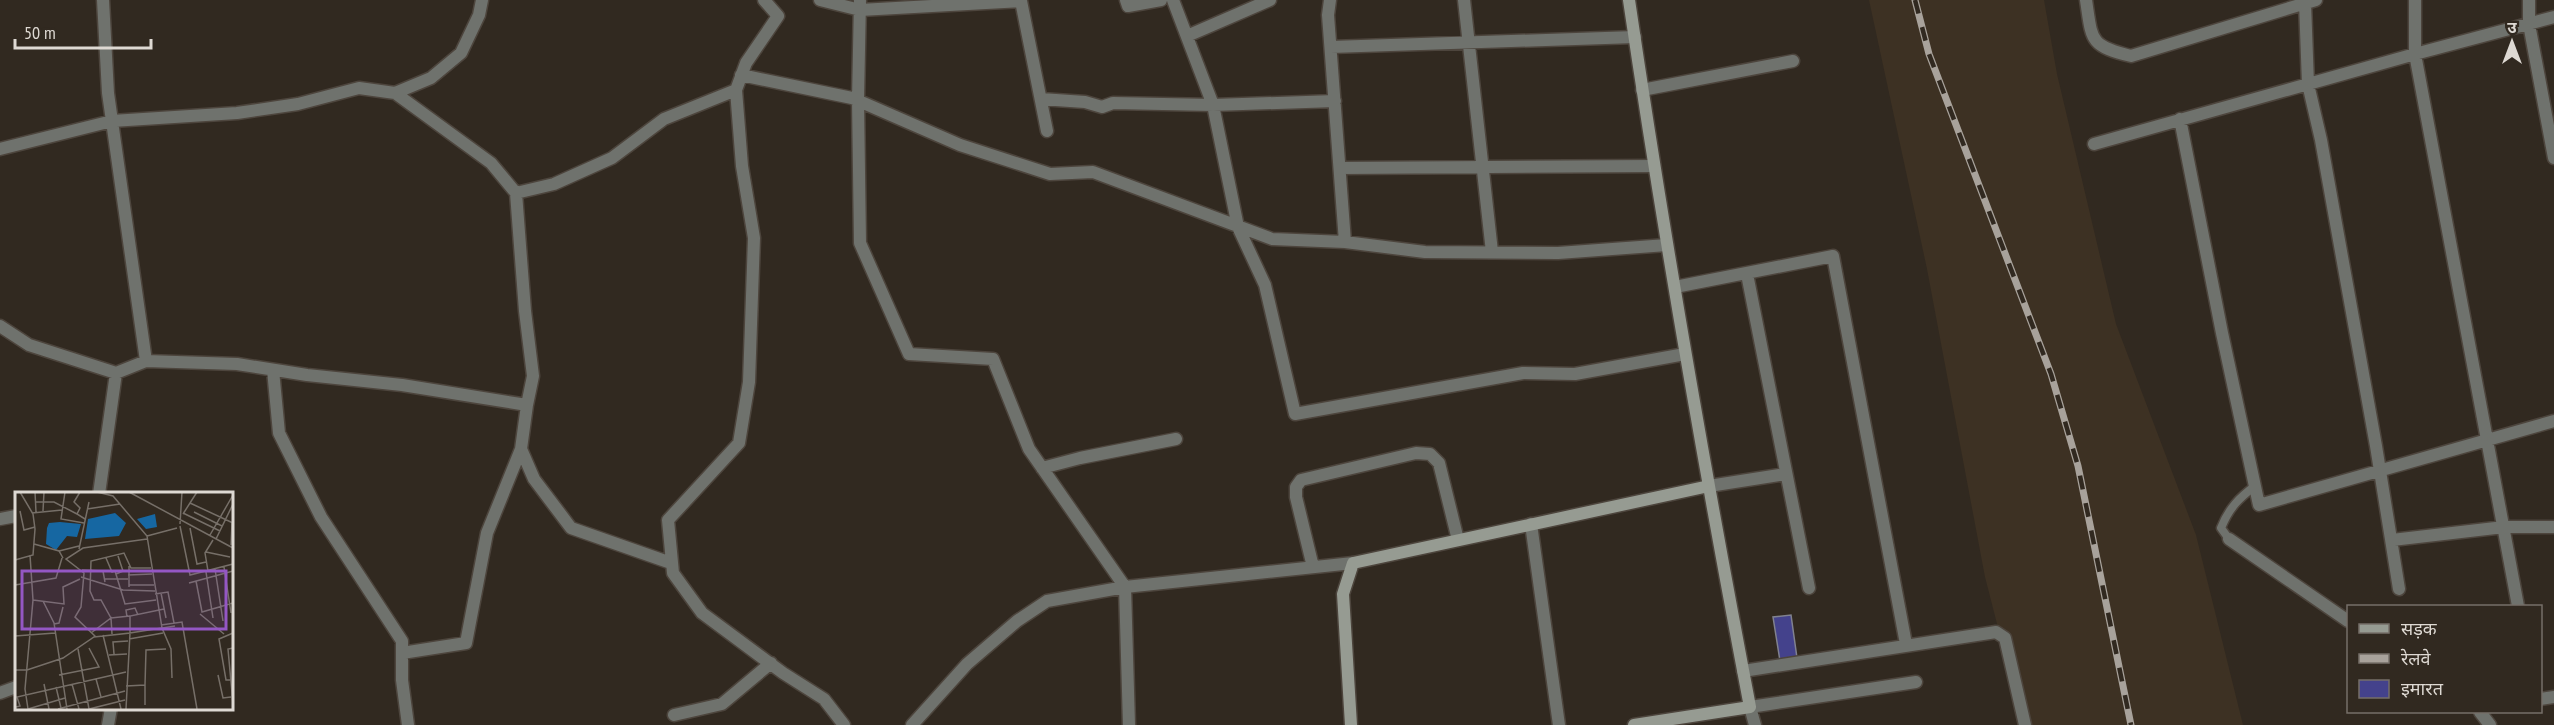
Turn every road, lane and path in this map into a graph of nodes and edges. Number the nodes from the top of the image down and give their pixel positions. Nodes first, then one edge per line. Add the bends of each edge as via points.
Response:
1 (103, 0) edge
2 (482, 0) edge
3 (820, 0) edge
4 (1126, 0) edge
5 (1161, 0) edge
6 (1173, 0) edge
7 (1270, 0) edge
8 (1330, 0) edge
9 (1464, 0) edge
10 (1629, 0) edge
11 (2086, 0) edge
12 (2415, 0) edge
13 (2529, 0) edge
14 (769, 1) edge
15 (1004, 1) edge
16 (1023, 1) edge
17 (2311, 2) edge
18 (940, 3) edge
19 (860, 5) edge
20 (2554, 17) edge
21 (2529, 24) junction
22 (1187, 36) junction
23 (1635, 37) junction
24 (1468, 42) junction
25 (1330, 47) junction
26 (2415, 54) junction
27 (1792, 61) dead end
28 (741, 75) junction
29 (2308, 84) junction
30 (736, 90) junction
31 (1642, 90) junction
32 (395, 93) junction
33 (1041, 99) junction
34 (858, 100) junction
35 (1335, 101) junction
36 (1213, 105) junction
37 (2180, 119) junction
38 (112, 122) junction
39 (1047, 130) dead end
40 (2094, 144) dead end
41 (0, 149) edge
42 (2554, 158) edge
43 (1654, 166) junction
44 (1482, 167) junction
45 (1340, 168) junction
46 (516, 193) junction
47 (1238, 227) junction
48 (1345, 242) junction
49 (1667, 245) junction
50 (1492, 252) junction
51 (1747, 274) junction
52 (1675, 287) junction
53 (0, 326) edge
54 (1685, 354) junction
55 (146, 361) junction
56 (273, 370) junction
57 (116, 373) junction
58 (526, 405) junction
59 (2554, 422) edge
60 (1176, 439) dead end
61 (2487, 441) junction
62 (521, 449) junction
63 (1042, 468) junction
64 (2380, 471) junction
65 (1786, 474) junction
66 (1709, 486) junction
67 (2255, 486) junction
68 (99, 492) edge
69 (15, 516) edge
70 (0, 519) edge
71 (1531, 524) junction
72 (2504, 527) junction
73 (2554, 527) edge
74 (2229, 539) joint
75 (1458, 540) junction
76 (2392, 540) junction
77 (671, 563) junction
78 (1353, 563) junction
79 (1313, 567) junction
80 (1125, 587) junction
81 (1809, 588) dead end
82 (2399, 589) dead end
83 (2518, 605) edge
84 (2347, 620) edge
85 (1906, 644) junction
86 (402, 653) junction
87 (771, 663) junction
88 (1743, 671) junction
89 (1916, 682) dead end
90 (15, 687) edge
91 (0, 693) edge
92 (1750, 707) junction
93 (111, 710) edge
94 (674, 715) dead end
95 (108, 725) edge
96 (408, 725) edge
97 (844, 725) edge
98 (912, 725) edge
99 (1129, 725) edge
100 (1351, 725) edge
101 (1559, 725) edge
102 (1634, 725) edge
103 (1755, 725) edge
104 (2025, 725) edge

1 - 38 street
2 - 32 street via 461,53 431,78
3 - 19 street
4 - 5 street via 1128,6
6 - 22 street
7 - 22 street
8 - 25 street
9 - 24 street
10 - 23 street
11 - 17 street via 2091,36 2104,50 2131,56
12 - 26 street
13 - 21 street
14 - 28 street via 778,16
15 - 16 street
15 - 18 street
16 - 33 street
17 - 29 street
18 - 19 street
19 - 34 street
20 - 21 street
21 - 26 street
21 - 42 street
22 - 36 street
23 - 24 street
23 - 31 street
24 - 25 street
24 - 44 street
25 - 35 street
26 - 29 street
26 - 61 street
27 - 31 street
28 - 30 street
28 - 34 street
29 - 37 street
29 - 64 street
30 - 46 street via 664,119 612,158 554,184
30 - 77 street via 742,166 754,238 749,382 739,443 668,520
31 - 43 street
32 - 38 street via 358,88 298,104 237,113
32 - 46 street via 491,163
33 - 36 street via 1102,107 1113,103
33 - 39 street
34 - 47 street via 960,145 1050,174 1093,172
34 - 63 street via 860,243 909,354 993,359 1029,449
35 - 36 street
35 - 45 street
36 - 47 street
37 - 40 street
37 - 67 street
38 - 41 street
38 - 55 street
43 - 44 street
43 - 49 street
44 - 45 street
44 - 50 street
45 - 48 street
46 - 58 street via 533,376
47 - 48 street via 1272,239
47 - 54 street via 1265,285 1295,414 1523,374 1575,374
48 - 50 street via 1425,252
49 - 50 street via 1558,253
49 - 52 street
51 - 52 street
51 - 65 street
51 - 85 street via 1833,256
52 - 54 street
53 - 57 street via 29,345
54 - 66 street
55 - 56 street via 237,364
55 - 57 street
56 - 58 street
56 - 86 street via 279,432 321,517 402,641
57 - 68 street
58 - 62 street
59 - 61 street
60 - 63 street
61 - 64 street
61 - 72 street
62 - 77 street via 534,479 571,528
62 - 86 street via 487,533 466,643
63 - 80 street
64 - 67 street via 2259,505
64 - 76 street
65 - 66 street
65 - 81 street
66 - 71 street
66 - 88 street
67 - 74 lane via 2236,500 2226,515 2221,528
69 - 70 street
71 - 75 street
71 - 101 street
72 - 73 street
72 - 76 street
72 - 83 street
74 - 84 street
75 - 78 street
75 - 79 street via 1439,463 1430,454 1416,453 1301,480 1296,497
76 - 82 street
77 - 87 street via 673,573 702,613
78 - 79 street
78 - 100 street via 1343,594
79 - 80 street
80 - 98 street via 1047,601 967,664
80 - 99 street
85 - 88 street
85 - 104 street via 1996,632 2005,638
86 - 96 street
87 - 94 street via 722,704
87 - 97 street via 824,699
88 - 92 street
89 - 92 street
90 - 91 street
92 - 102 street
92 - 103 street
93 - 95 street

